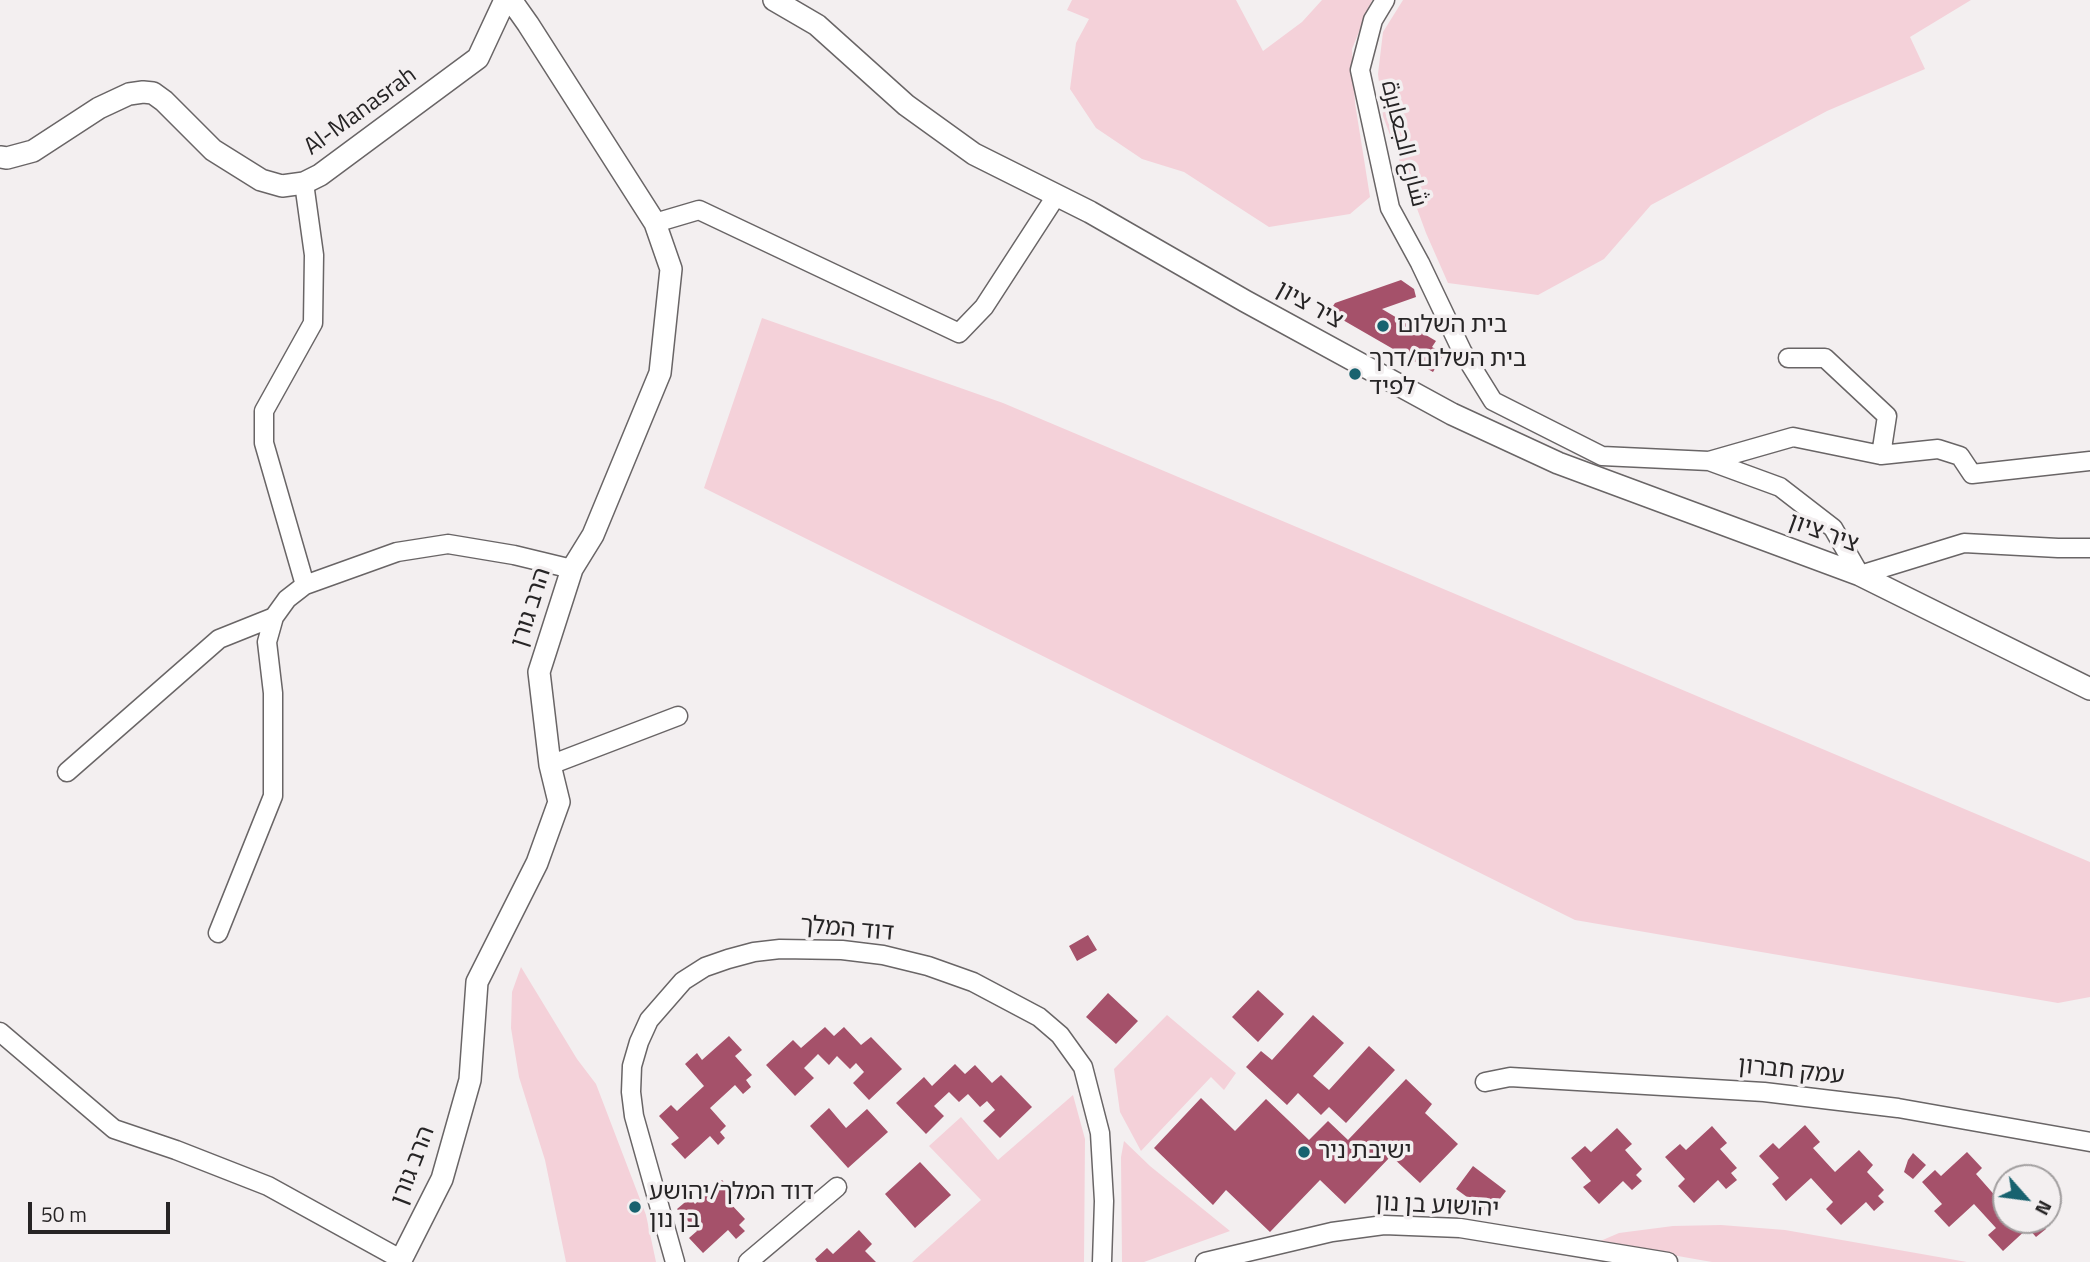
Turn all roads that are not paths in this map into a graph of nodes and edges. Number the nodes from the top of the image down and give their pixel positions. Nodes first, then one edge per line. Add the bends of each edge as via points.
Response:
1 (505, 0) edge
2 (511, 0) edge
3 (774, 0) edge
4 (1385, 0) edge
5 (0, 157) edge
6 (304, 183) junction
7 (1056, 196) junction
8 (655, 223) junction
9 (1788, 358) dead end
10 (1881, 455) junction
11 (1709, 461) junction
12 (2090, 461) edge
13 (2090, 548) edge
14 (572, 569) junction
15 (1860, 575) junction
16 (305, 585) junction
17 (274, 617) junction
18 (2090, 689) edge
19 (678, 716) dead end
20 (550, 765) junction
21 (67, 772) dead end
22 (218, 933) dead end
23 (0, 1032) edge
24 (1485, 1082) dead end
25 (2090, 1142) edge
26 (836, 1187) dead end
27 (401, 1261) edge
28 (675, 1262) edge
29 (748, 1262) edge
30 (1102, 1262) edge
31 (1205, 1262) edge
32 (1668, 1262) edge

1 - 6 street, Al-Manasrah via 478,58
2 - 8 street, הרב גורן
3 - 7 street, ציר ציון via 817,25 906,105 963,147
4 - 11 street, شارع الجعابرة via 1373,20 1360,70 1390,208 1462,351 1493,401 1602,456
5 - 6 street, Al-Manasrah via 33,151 99,108 143,92 164,100 213,150 261,180 282,186
6 - 16 street via 314,256 313,323 264,411 264,443
7 - 8 street via 985,307 958,333 699,210
7 - 15 street, ציר ציון via 1452,414 1558,463
8 - 14 street, הרב גורן via 671,269 660,373 593,535
9 - 10 street via 1825,358 1887,416
10 - 11 street via 1793,437
10 - 12 street via 1938,449 1960,456 1972,474
11 - 15 street, شارع الجعابرة via 1791,495 1833,528
13 - 15 street via 1964,543
14 - 16 street via 448,544 397,552
14 - 20 street, הרב גורן via 539,672
15 - 18 street, ציר ציון
16 - 17 street
17 - 21 street via 219,639
17 - 22 street via 267,642 273,693 273,796
19 - 20 street
20 - 27 street, הרב גורן via 559,802 537,863 477,982 470,1080 442,1180
23 - 27 street via 114,1129 268,1186
24 - 25 street, עמק חברון via 1521,1077 1764,1092 1898,1108
26 - 29 street
28 - 30 street, דוד המלך via 634,1116 632,1066 639,1042 666,999 705,967 754,952 810,949 883,955 928,966 973,982 1039,1017 1060,1035 1083,1067 1100,1133
31 - 32 street, יהושוע בן נון via 1332,1232 1384,1225 1460,1228

